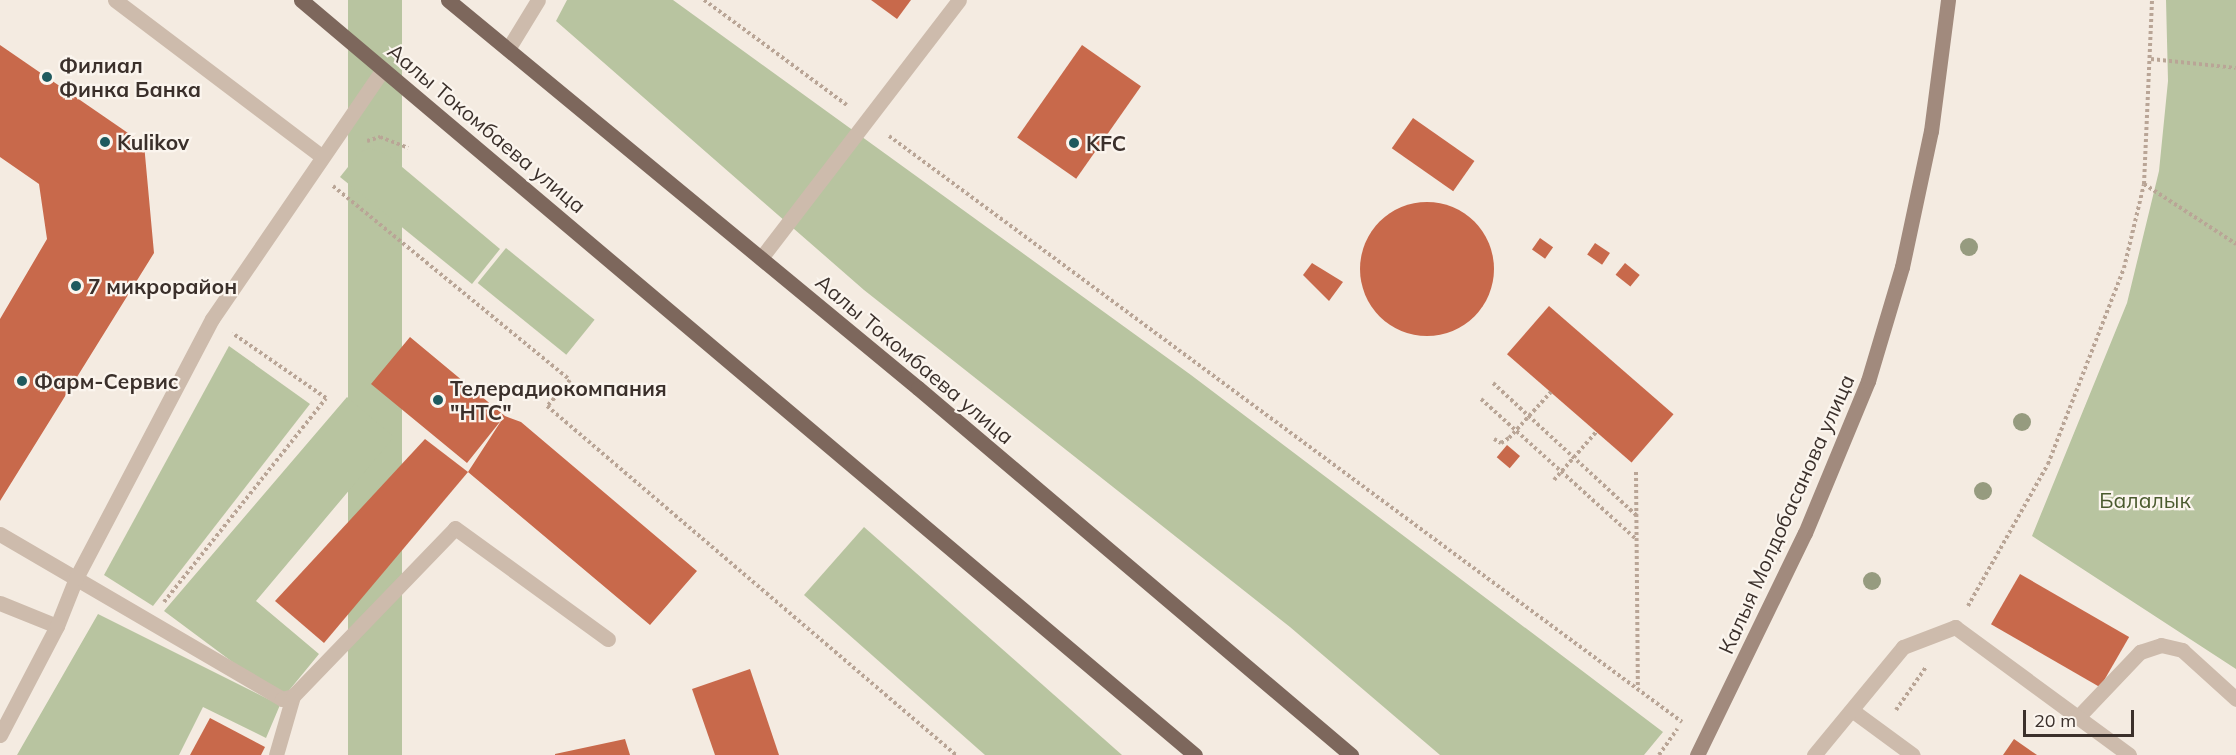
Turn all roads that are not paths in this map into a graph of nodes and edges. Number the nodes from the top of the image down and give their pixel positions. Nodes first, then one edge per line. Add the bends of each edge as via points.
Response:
1 (115, 0) edge
2 (301, 0) edge
3 (448, 0) edge
4 (538, 0) edge
5 (959, 0) edge
6 (1948, 0) edge
7 (508, 49) junction
8 (384, 69) junction
9 (319, 158) junction
10 (760, 258) junction
11 (0, 534) edge
12 (76, 578) junction
13 (0, 603) edge
14 (57, 626) junction
15 (608, 639) dead end
16 (293, 696) junction
17 (2236, 699) edge
18 (1853, 711) junction
19 (2078, 717) junction
20 (0, 735) edge
21 (276, 755) edge
22 (1195, 755) edge
23 (1351, 755) edge
24 (1697, 755) edge
25 (1814, 755) edge
26 (1913, 755) edge
27 (2129, 755) edge

1 - 9 lane
2 - 8 main road, Аалы Токомбаева улица
3 - 7 main road, Аалы Токомбаева улица
4 - 7 lane
5 - 10 lane
6 - 24 street, Калыя Молдобасанова улица via 1931,131 1912,222 1868,381 1805,533
7 - 10 main road, Аалы Токомбаева улица
8 - 9 lane
8 - 22 main road, Аалы Токомбаева улица
9 - 12 lane via 212,319
10 - 23 main road, Аалы Токомбаева улица
11 - 12 lane
12 - 14 lane
12 - 16 lane via 282,699
13 - 14 lane
14 - 20 lane
15 - 16 lane via 455,528
16 - 21 lane
17 - 19 lane via 2182,650 2161,645 2140,652
18 - 19 lane via 1903,647 1955,627
18 - 25 lane
18 - 26 lane
19 - 27 lane

